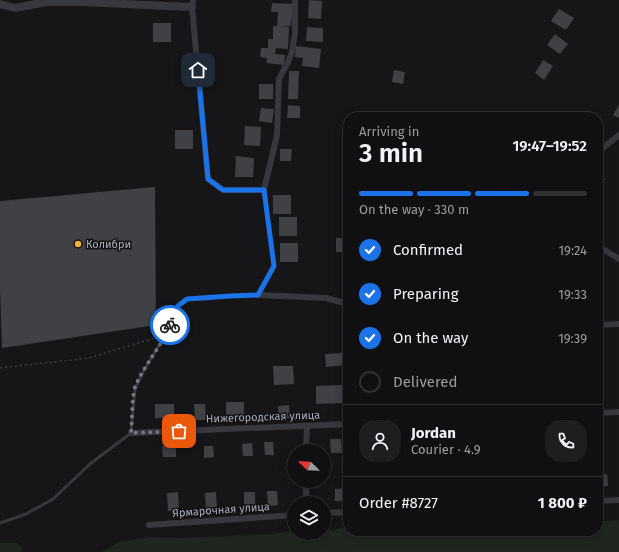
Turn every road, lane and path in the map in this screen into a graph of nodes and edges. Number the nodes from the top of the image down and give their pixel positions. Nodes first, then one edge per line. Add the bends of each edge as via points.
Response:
1 (295, 0) edge
2 (0, 4) edge
3 (192, 4) edge
4 (619, 135) edge
5 (603, 148) edge
6 (264, 190) junction
7 (603, 249) edge
8 (619, 259) edge
9 (258, 295) junction
10 (343, 303) edge
11 (619, 324) edge
12 (603, 325) edge
13 (166, 334) junction
14 (0, 368) edge
15 (619, 412) edge
16 (603, 413) edge
17 (343, 424) edge
18 (307, 426) junction
19 (131, 433) junction
20 (306, 444) edge
21 (619, 500) edge
22 (603, 501) edge
23 (343, 512) edge
24 (331, 513) edge
25 (287, 515) edge
26 (0, 522) edge
27 (149, 525) dead end

1 - 6 street via 294,39 280,79 277,135
2 - 3 street via 15,8 46,2
3 - 6 street via 208,179 223,190
4 - 5 street
6 - 9 lane via 274,266
7 - 8 street
9 - 10 street via 326,298
9 - 13 lane via 187,299 178,306
11 - 12 street
13 - 14 path via 89,358
13 - 19 lane via 135,389
15 - 16 street
17 - 18 street, Нижегородская улица
18 - 19 street, Нижегородская улица
18 - 20 street
19 - 26 lane via 90,464 53,499 26,514
21 - 22 street
23 - 24 street
25 - 27 street, Ярмарочная улица

